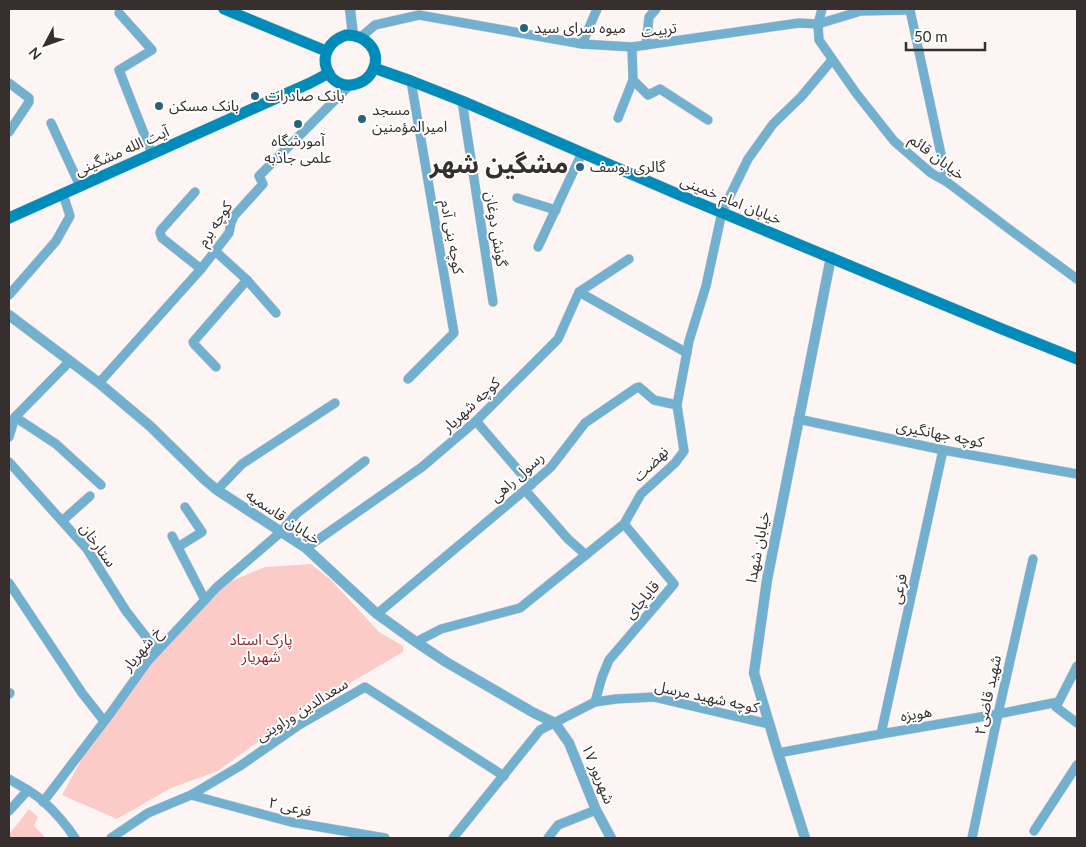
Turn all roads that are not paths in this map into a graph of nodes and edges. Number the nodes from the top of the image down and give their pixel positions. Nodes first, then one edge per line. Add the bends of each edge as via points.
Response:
1 (224, 9) edge
2 (350, 9) edge
3 (597, 9) edge
4 (656, 9) edge
5 (822, 9) edge
6 (911, 9) edge
7 (863, 10) edge
8 (120, 13) dead end
9 (818, 24) junction
10 (357, 36) junction
11 (582, 44) junction
12 (646, 46) junction
13 (632, 47) junction
14 (326, 51) junction
15 (832, 60) junction
16 (374, 68) junction
17 (329, 73) junction
18 (633, 80) junction
19 (411, 81) junction
20 (9, 83) edge
21 (350, 85) junction
22 (462, 101) junction
23 (618, 118) dead end
24 (708, 120) dead end
25 (51, 123) dead end
26 (9, 132) edge
27 (582, 153) junction
28 (152, 154) junction
29 (947, 182) junction
30 (80, 186) junction
31 (195, 192) dead end
32 (63, 194) junction
33 (517, 198) dead end
34 (556, 210) junction
35 (722, 212) junction
36 (9, 218) edge
37 (538, 247) dead end
38 (214, 251) junction
39 (831, 257) junction
40 (629, 259) dead end
41 (201, 269) junction
42 (1077, 279) edge
43 (247, 280) junction
44 (579, 292) junction
45 (9, 295) edge
46 (493, 302) dead end
47 (276, 313) dead end
48 (9, 315) edge
49 (686, 353) junction
50 (1077, 359) edge
51 (70, 361) junction
52 (216, 366) dead end
53 (408, 379) dead end
54 (99, 383) junction
55 (336, 403) dead end
56 (677, 406) junction
57 (15, 417) junction
58 (798, 419) junction
59 (476, 421) junction
60 (9, 437) edge
61 (942, 450) junction
62 (365, 461) dead end
63 (9, 462) edge
64 (1077, 474) edge
65 (101, 485) dead end
66 (528, 487) junction
67 (217, 490) junction
68 (90, 496) dead end
69 (186, 507) dead end
70 (62, 521) junction
71 (624, 524) junction
72 (281, 532) junction
73 (172, 536) dead end
74 (178, 547) junction
75 (306, 548) junction
76 (586, 555) junction
77 (1033, 559) dead end
78 (9, 583) edge
79 (205, 600) junction
80 (378, 614) junction
81 (416, 642) junction
82 (157, 651) junction
83 (1077, 666) edge
84 (595, 702) junction
85 (1058, 702) junction
86 (998, 714) junction
87 (104, 721) junction
88 (555, 723) junction
89 (1077, 723) edge
90 (769, 724) junction
91 (882, 734) junction
92 (778, 754) junction
93 (1077, 765) edge
94 (504, 776) junction
95 (9, 779) edge
96 (28, 790) junction
97 (191, 795) junction
98 (43, 802) junction
99 (596, 810) junction
100 (9, 811) edge
101 (1034, 831) dead end
102 (75, 838) edge
103 (111, 838) edge
104 (385, 838) edge
105 (453, 838) edge
106 (548, 838) edge
107 (611, 838) edge
108 (805, 838) edge
109 (972, 838) edge

1 - 14 main road
2 - 10 street
3 - 11 street
4 - 12 street via 648,17
5 - 9 street
6 - 7 street, تربیت
6 - 29 street
7 - 9 street, تربیت
8 - 28 street via 152,50 119,70
9 - 12 street, تربیت via 799,23
9 - 15 street, خیابان قائم via 820,40
10 - 11 street, تربیت via 375,25 419,15
10 - 14 main road via 338,38
10 - 16 main road via 370,44
11 - 13 street, تربیت
12 - 13 street, تربیت
13 - 18 street
14 - 17 main road
15 - 29 street, خیابان قائم via 894,141 930,173
15 - 35 street, نهضت via 773,124 748,159
16 - 19 main road, خیابان امام خمینی
16 - 21 main road via 364,81
17 - 21 main road via 340,84
17 - 28 main road, آیت الله مشگینی
18 - 23 street
18 - 24 street via 648,95 660,89
19 - 22 main road, خیابان امام خمینی
19 - 53 street, کوچه بنی آدم via 454,332
20 - 26 street via 29,98 29,102
21 - 38 street, کوچه برم via 259,176 263,184 234,216 229,233
22 - 27 main road, خیابان امام خمینی
22 - 46 street, گونش دوغان
25 - 30 street
27 - 34 street
27 - 35 main road, خیابان امام خمینی
28 - 30 main road, آیت الله مشگینی
29 - 42 street, خیابان قائم
30 - 32 main road, آیت الله مشگینی
31 - 41 street via 160,234
32 - 36 main road, آیت الله مشگینی
32 - 45 street via 70,216 56,241
33 - 34 street
34 - 37 street
35 - 39 main road, خیابان امام خمینی
35 - 49 street, نهضت via 706,286
38 - 41 street, کوچه برم
38 - 43 street
39 - 50 main road, خیابان امام خمینی
39 - 58 street, خیابان شهدا
40 - 44 street
41 - 54 street, کوچه برم
43 - 47 street
43 - 52 street via 194,342
44 - 49 street
44 - 59 street, کوچه شهریار via 558,339
48 - 51 street, خیابان قاسمیه
49 - 56 street, نهضت
51 - 54 street, خیابان قاسمیه
51 - 57 street
54 - 67 street, خیابان قاسمیه
55 - 67 street via 242,464
56 - 66 street, رسول راهی via 654,400 642,388 636,388 586,423 551,467
56 - 71 street, نهضت via 684,450 641,494
57 - 60 street
57 - 65 street via 56,444
58 - 61 street, کوچه جهانگیری
58 - 90 street, خیابان شهدا via 767,580 754,673
59 - 66 street
59 - 75 street, کوچه شهریار via 422,467
61 - 64 street, کوچه جهانگیری
61 - 91 street, فرعی
62 - 72 street, خ شهریار via 296,514
63 - 70 street, ستارخان
66 - 76 street via 568,539
66 - 80 street, رسول راهی
67 - 72 street, خیابان قاسمیه
68 - 70 street
69 - 74 street via 202,532
70 - 82 street, ستارخان via 88,549 126,611
71 - 76 street, نهضت
71 - 84 street, قایاچای via 674,584 609,660
72 - 75 street, خیابان قاسمیه
72 - 79 street, خ شهریار
73 - 74 street
74 - 79 street
75 - 80 street, خیابان قاسمیه
76 - 81 street, نهضت via 520,608 441,629
77 - 86 street, شهید قاضی۲
78 - 87 street
79 - 82 street, خ شهریار
80 - 81 street, خیابان قاسمیه
81 - 88 street, خیابان قاسمیه
82 - 87 street, خ شهریار
83 - 85 street
84 - 88 street, کوچه شهید مرسل
84 - 90 street, کوچه شهید مرسل via 654,697
85 - 86 street, هویزه
85 - 89 street via 1056,707
86 - 91 street, هویزه
86 - 109 street, شهید قاضی۲
87 - 98 street, خ شهریار
88 - 94 street, کوچه شهید مرسل via 540,730
88 - 99 street, ۱۷ شهریور via 569,743
90 - 92 street, خیابان شهدا
91 - 92 street, هویزه
92 - 108 street, خیابان شهدا
93 - 101 street
94 - 97 street, سعدالدین وراوینی via 365,687 299,725
94 - 105 street, کوچه شهید مرسل
95 - 96 street
96 - 98 street
96 - 100 street
97 - 103 street, سعدالدین وراوینی via 148,813
97 - 104 street, فرعی ۲ via 291,822
98 - 102 street
99 - 106 street via 558,825
99 - 107 street, ۱۷ شهریور

